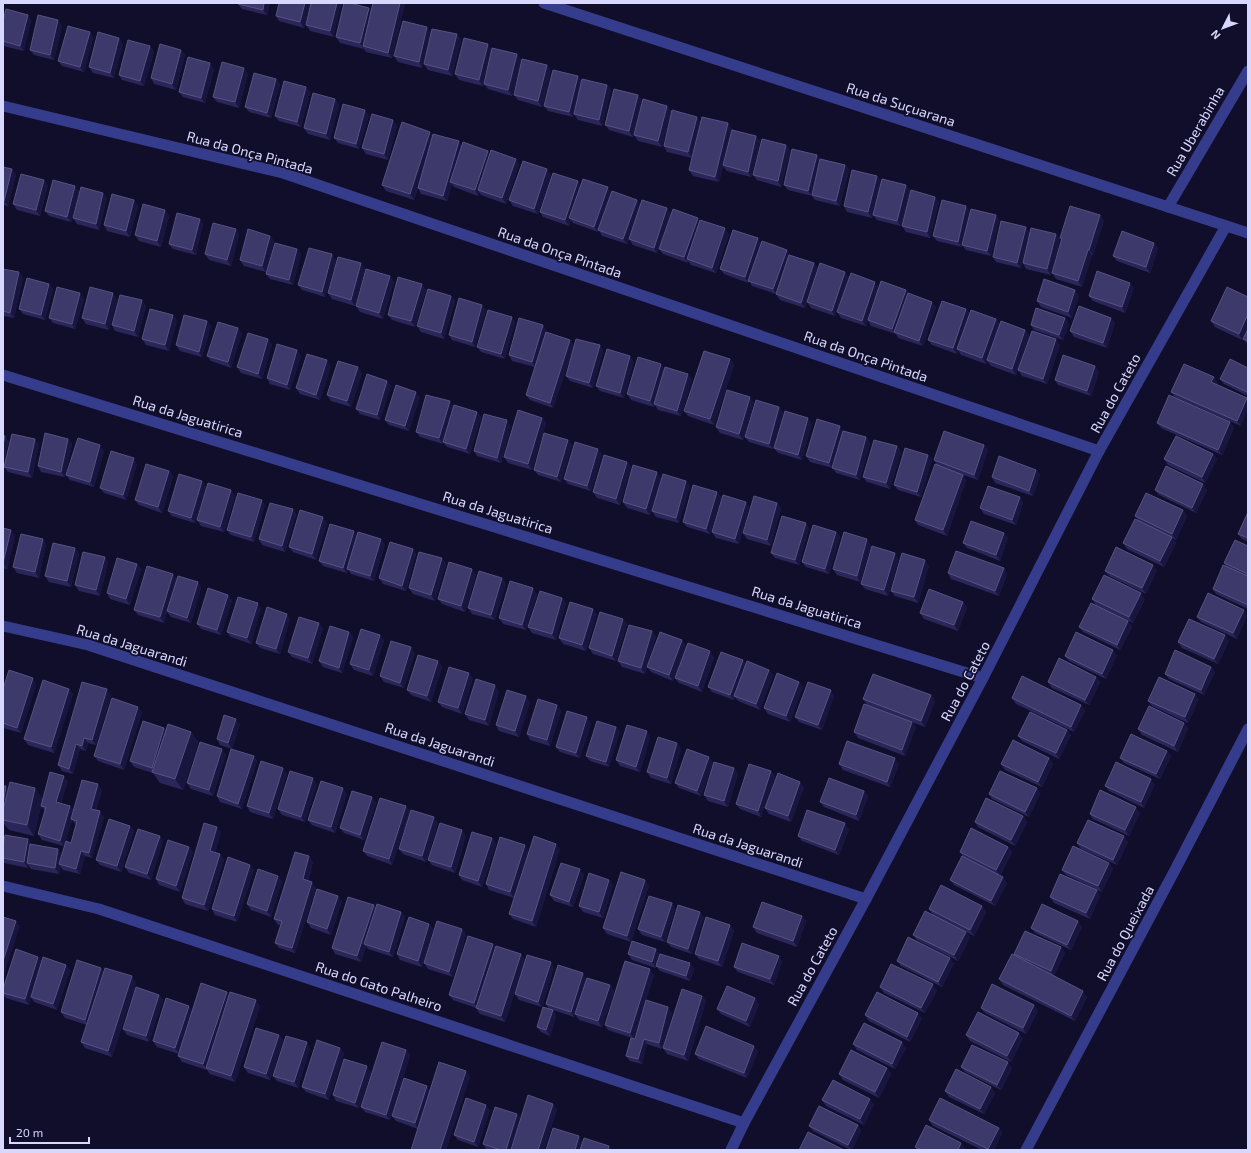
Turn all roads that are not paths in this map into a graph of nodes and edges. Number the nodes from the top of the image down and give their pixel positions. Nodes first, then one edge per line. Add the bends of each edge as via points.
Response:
1 (544, 3) edge
2 (1248, 71) edge
3 (3, 106) edge
4 (1168, 207) junction
5 (1226, 226) junction
6 (1248, 233) edge
7 (3, 375) edge
8 (1099, 451) junction
9 (3, 626) edge
10 (983, 678) junction
11 (1248, 729) edge
12 (3, 886) edge
13 (866, 899) junction
14 (744, 1123) junction
15 (731, 1150) edge
16 (1026, 1150) edge

1 - 4 street, Rua da Suçuarana
2 - 4 street, Rua Uberabinha
3 - 8 street, Rua da Onça Pintada via 283,173
4 - 5 street, Rua da Suçuarana
5 - 6 street, Rua da Suçuarana
5 - 8 street, Rua do Cateto
7 - 10 street, Rua da Jaguatirica
8 - 10 street, Rua do Cateto
9 - 13 street, Rua da Jaguarandi via 88,645
10 - 13 street, Rua do Cateto
11 - 16 street, Rua do Queixada
12 - 14 street, Rua do Gato Palheiro via 99,909
13 - 14 street, Rua do Cateto
14 - 15 street, Rua do Cateto

